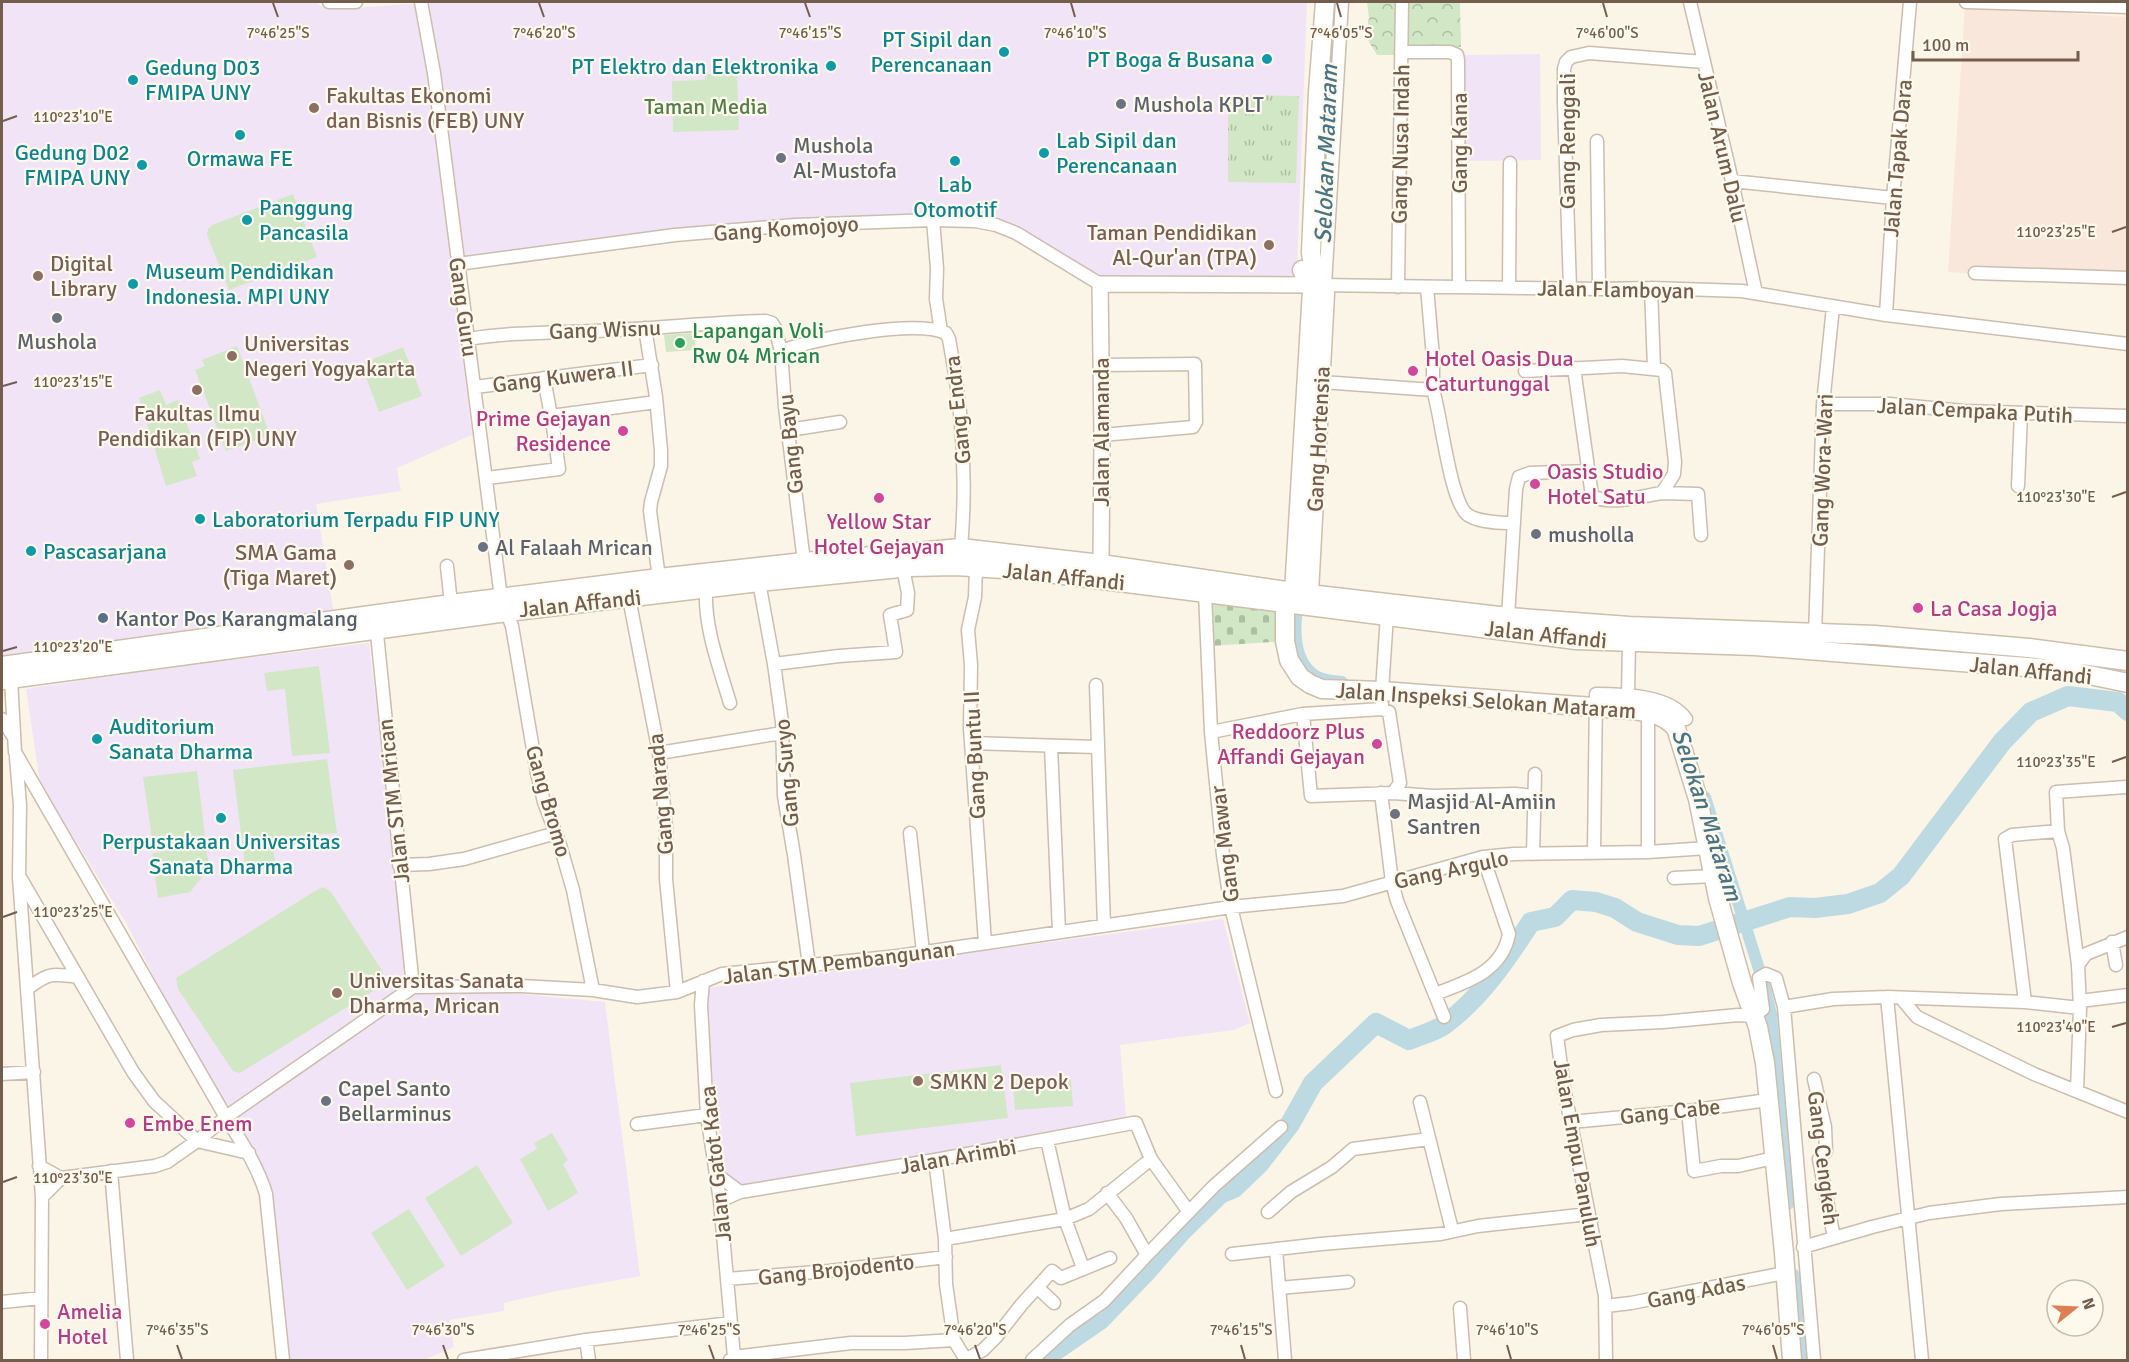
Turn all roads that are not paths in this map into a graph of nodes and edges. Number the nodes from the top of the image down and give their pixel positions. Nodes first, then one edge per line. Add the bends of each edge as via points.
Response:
1 (329, 2) edge
2 (356, 2) edge
3 (421, 2) edge
4 (1315, 2) edge
5 (1325, 2) edge
6 (1342, 2) edge
7 (1402, 2) edge
8 (1690, 2) edge
9 (1910, 2) edge
10 (1966, 2) edge
11 (2089, 4) edge
12 (2127, 7) edge
13 (1401, 52) junction
14 (1704, 62) junction
15 (1597, 141) dead end
16 (1510, 163) dead end
17 (1732, 181) junction
18 (1893, 198) junction
19 (933, 220) junction
20 (458, 264) junction
21 (1975, 273) dead end
22 (2127, 278) edge
23 (1100, 284) junction
24 (1320, 285) junction
25 (1398, 287) junction
26 (1427, 287) junction
27 (1459, 287) junction
28 (1509, 287) junction
29 (1651, 288) junction
30 (1570, 289) junction
31 (1599, 289) junction
32 (1756, 293) junction
33 (1833, 307) junction
34 (1886, 315) junction
35 (645, 328) junction
36 (775, 328) joint
37 (941, 331) junction
38 (468, 339) junction
39 (2127, 344) edge
40 (781, 351) junction
41 (651, 365) junction
42 (1101, 365) junction
43 (1574, 368) junction
44 (1654, 368) junction
45 (1525, 371) dead end
46 (543, 378) junction
47 (1322, 382) junction
48 (475, 387) junction
49 (1433, 390) junction
50 (656, 402) junction
51 (1823, 404) junction
52 (2021, 413) junction
53 (551, 416) junction
54 (2127, 416) edge
55 (840, 422) dead end
56 (789, 430) junction
57 (1102, 435) junction
58 (1589, 471) junction
59 (487, 478) junction
60 (2018, 486) dead end
61 (1662, 493) junction
62 (1514, 524) junction
63 (1701, 535) dead end
64 (961, 548) junction
65 (804, 562) junction
66 (907, 562) junction
67 (447, 566) dead end
68 (976, 567) junction
69 (1100, 572) junction
70 (658, 578) junction
71 (759, 582) junction
72 (706, 589) junction
73 (1205, 593) junction
74 (629, 598) junction
75 (1297, 600) junction
76 (451, 604) junction
77 (504, 605) junction
78 (1387, 615) junction
79 (1508, 617) junction
80 (375, 622) junction
81 (1629, 634) junction
82 (1815, 634) junction
83 (2127, 661) edge
84 (774, 664) junction
85 (5, 675) edge
86 (2127, 678) edge
87 (1096, 685) dead end
88 (1382, 687) junction
89 (1628, 695) junction
90 (1595, 702) junction
91 (730, 703) dead end
92 (1382, 710) junction
93 (1648, 712) junction
94 (1303, 714) junction
95 (2, 719) edge
96 (1686, 720) dead end
97 (1211, 732) junction
98 (782, 733) junction
99 (972, 743) junction
100 (15, 746) junction
101 (1051, 746) junction
102 (1096, 747) junction
103 (659, 753) junction
104 (1535, 774) dead end
105 (2127, 787) edge
106 (1387, 793) junction
107 (1534, 796) junction
108 (2058, 831) junction
109 (556, 833) junction
110 (910, 833) dead end
111 (1708, 848) junction
112 (1594, 852) junction
113 (1648, 852) junction
114 (1533, 855) junction
115 (1483, 857) junction
116 (399, 865) junction
117 (1713, 876) junction
118 (19, 877) junction
119 (1674, 878) dead end
120 (1392, 882) junction
121 (1231, 908) junction
122 (1104, 926) junction
123 (1059, 932) junction
124 (2127, 937) edge
125 (2112, 942) junction
126 (985, 943) junction
127 (923, 952) junction
128 (809, 965) junction
129 (2078, 965) junction
130 (2116, 965) dead end
131 (78, 977) junction
132 (703, 981) junction
133 (413, 987) junction
134 (690, 987) junction
135 (27, 989) junction
136 (593, 990) junction
137 (677, 992) junction
138 (1435, 994) junction
139 (2127, 995) edge
140 (1887, 997) junction
141 (1901, 998) junction
142 (2025, 1002) junction
143 (2080, 1004) junction
144 (701, 1005) junction
145 (1784, 1007) junction
146 (1753, 1016) junction
147 (1444, 1017) dead end
148 (34, 1072) junction
149 (2, 1074) edge
150 (1814, 1079) dead end
151 (1276, 1091) dead end
152 (2077, 1091) junction
153 (1768, 1100) junction
154 (1420, 1101) dead end
155 (1688, 1111) junction
156 (2127, 1112) edge
157 (707, 1115) junction
158 (226, 1117) junction
159 (1571, 1122) junction
160 (637, 1124) dead end
161 (1281, 1127) dead end
162 (1430, 1139) junction
163 (1047, 1140) junction
164 (197, 1142) junction
165 (249, 1153) junction
166 (1774, 1158) junction
167 (1151, 1159) junction
168 (935, 1160) junction
169 (39, 1166) junction
170 (111, 1171) junction
171 (716, 1174) junction
172 (61, 1178) junction
173 (740, 1192) junction
174 (1107, 1193) junction
175 (42, 1197) junction
176 (2127, 1197) edge
177 (720, 1201) junction
178 (1189, 1212) junction
179 (1268, 1212) dead end
180 (1589, 1214) junction
181 (1909, 1216) junction
182 (1065, 1219) junction
183 (1452, 1230) junction
184 (1834, 1238) junction
185 (945, 1239) junction
186 (1803, 1247) junction
187 (1276, 1249) junction
188 (1232, 1254) dead end
189 (1147, 1256) junction
190 (946, 1257) junction
191 (1110, 1258) dead end
192 (1083, 1268) junction
193 (1785, 1273) junction
194 (727, 1279) junction
195 (1348, 1282) dead end
196 (1038, 1287) junction
197 (1279, 1288) junction
198 (42, 1298) junction
199 (2, 1302) edge
200 (1054, 1303) dead end
201 (1606, 1306) junction
202 (1460, 1308) dead end
203 (731, 1323) junction
204 (586, 1340) junction
205 (954, 1340) junction
206 (806, 1355) edge
207 (732, 1359) edge
208 (41, 1360) edge
209 (127, 1360) edge
210 (283, 1360) edge
211 (464, 1360) edge
212 (589, 1360) edge
213 (966, 1360) edge
214 (1032, 1360) edge
215 (1285, 1360) edge
216 (1464, 1360) edge
217 (1606, 1360) edge
218 (1792, 1360) edge
219 (1814, 1360) edge
220 (1922, 1360) edge

1 - 2 street
3 - 20 street, Gang Guru
4 - 24 main road via 1301,259 1304,274
5 - 24 main road via 1311,252
6 - 24 street
7 - 13 street, Gang Nusa Indah
8 - 14 street, Jalan Arum Dalu
9 - 18 street, Jalan Tapak Dara
10 - 11 street
11 - 12 street
13 - 25 street, Gang Nusa Indah
13 - 27 street, Gang Kana via 1450,52 1458,60
14 - 17 street, Jalan Arum Dalu
14 - 30 street, Gang Renggali via 1589,53 1571,57 1566,63
15 - 31 street
16 - 28 street
17 - 18 street
17 - 32 street, Jalan Arum Dalu
18 - 34 street, Jalan Tapak Dara
19 - 20 street, Gang Komojoyo via 795,225 675,235
19 - 23 street, Gang Komojoyo via 975,222 1006,229
19 - 37 street
20 - 38 street, Gang Guru
21 - 22 street
23 - 24 street, Jalan Flamboyan
23 - 42 street, Jalan Alamanda
24 - 25 street, Jalan Flamboyan
24 - 47 main road, Gang Hortensia via 1325,294
24 - 75 main road, Gang Hortensia
25 - 26 street, Jalan Flamboyan
26 - 27 street, Jalan Flamboyan
26 - 49 street
27 - 28 street, Jalan Flamboyan
28 - 30 street, Jalan Flamboyan
29 - 31 street, Jalan Flamboyan
29 - 32 street, Jalan Flamboyan
29 - 44 street
30 - 31 street, Jalan Flamboyan
32 - 33 street, Jalan Flamboyan
33 - 34 street, Jalan Flamboyan
33 - 51 street, Gang Wora-Wari
34 - 39 street, Jalan Flamboyan
35 - 36 street, Gang Wisnu via 766,321
35 - 38 street, Gang Wisnu via 538,331
35 - 41 street
36 - 40 street, Gang Bayu
37 - 40 street, Gang Endra via 918,328 854,334
37 - 64 street, Gang Endra via 950,339 962,414
38 - 48 street, Gang Guru
40 - 56 street, Gang Bayu
41 - 46 street, Gang Kuwera II
41 - 50 street
42 - 57 street, Jalan Alamanda
42 - 57 street via 1195,364 1196,422 1193,427
43 - 44 street
43 - 45 street
43 - 58 street
44 - 61 street via 1665,373 1675,462 1674,474
46 - 48 street, Gang Kuwera II
46 - 53 street
47 - 49 street
47 - 75 main road, Gang Hortensia
48 - 59 street, Gang Guru
49 - 62 street via 1460,506 1470,516
50 - 53 street
50 - 70 street via 661,466 650,510
51 - 52 street, Jalan Cempaka Putih via 1890,404
51 - 82 street, Gang Wora-Wari
52 - 54 street, Jalan Cempaka Putih
52 - 60 street
53 - 59 street via 559,469
55 - 56 street
56 - 65 street, Gang Bayu
57 - 69 street, Jalan Alamanda
58 - 61 street via 1592,496 1597,499
58 - 62 street via 1530,473 1519,477
59 - 77 street, Gang Guru
61 - 63 street via 1698,494
62 - 79 street
64 - 66 main road, Jalan Affandi
64 - 69 main road, Jalan Affandi
65 - 66 main road, Jalan Affandi
65 - 70 main road, Jalan Affandi
66 - 68 main road, Jalan Affandi
66 - 71 main road, Jalan Affandi
66 - 84 street via 907,610 890,615 896,652
67 - 76 street
68 - 69 main road, Jalan Affandi
68 - 99 street, Gang Buntu II via 968,630
69 - 73 main road, Jalan Affandi
69 - 75 main road, Jalan Affandi
70 - 77 main road, Jalan Affandi
71 - 72 main road, Jalan Affandi
71 - 84 street, Gang Suryo
72 - 74 main road, Jalan Affandi
72 - 91 street via 708,623
73 - 75 main road, Jalan Affandi
73 - 97 street, Gang Mawar
74 - 77 main road, Jalan Affandi
74 - 103 street, Gang Narada
75 - 78 main road, Jalan Affandi
75 - 79 main road, Jalan Affandi
75 - 88 main road, Jalan Inspeksi Selokan Mataram via 1285,641 1289,660 1300,677 1322,689
76 - 77 main road, Jalan Affandi
76 - 80 main road, Jalan Affandi
77 - 80 main road, Jalan Affandi
77 - 109 street, Gang Bromo via 512,626 537,773
78 - 81 main road, Jalan Affandi via 1576,640
78 - 88 street
79 - 81 main road, Jalan Affandi
80 - 85 main road, Jalan Affandi
80 - 116 street, Jalan STM Mrican
81 - 82 main road, Jalan Affandi via 1714,628
81 - 86 main road, Jalan Affandi
81 - 89 street
82 - 83 main road, Jalan Affandi via 2017,647
84 - 98 street, Gang Suryo
85 - 100 street
87 - 102 street
88 - 90 main road, Jalan Inspeksi Selokan Mataram
88 - 92 street
89 - 90 street
89 - 96 street via 1672,706
90 - 93 main road, Jalan Inspeksi Selokan Mataram
90 - 112 street
92 - 94 street
92 - 106 street via 1389,712 1400,783
93 - 111 main road, Jalan Inspeksi Selokan Mataram via 1664,717 1678,732
93 - 113 street
94 - 97 street
94 - 106 street via 1311,796
95 - 100 street
97 - 121 street, Gang Mawar
98 - 103 street
98 - 128 street, Gang Suryo via 784,796
99 - 101 street
99 - 126 street, Gang Buntu II
100 - 118 street via 20,805
100 - 158 street
101 - 102 street
101 - 123 street
102 - 122 street
103 - 137 street, Gang Narada
104 - 107 street
105 - 108 street via 2055,792
106 - 107 street
106 - 120 street
107 - 114 street
108 - 129 street
108 - 142 street via 2005,839
109 - 116 street via 464,859
109 - 136 street, Gang Bromo via 573,890
110 - 127 street
111 - 113 street, Gang Argulo
111 - 117 main road, Jalan Inspeksi Selokan Mataram
112 - 113 street, Gang Argulo
112 - 114 street, Gang Argulo
114 - 115 street, Gang Argulo
115 - 120 street, Gang Argulo
115 - 138 street via 1509,934 1507,946 1487,972
116 - 133 street, Jalan STM Mrican
117 - 119 street
117 - 146 main road, Jalan Inspeksi Selokan Mataram
118 - 131 street
118 - 135 street
120 - 121 street, Gang Argulo via 1343,896
120 - 138 street
121 - 122 street, Jalan STM Pembangunan
121 - 151 street, Gang Mawar
122 - 123 street, Jalan STM Pembangunan
123 - 126 street, Jalan STM Pembangunan
124 - 125 street
125 - 129 street via 2086,954
125 - 130 street
126 - 127 street, Jalan STM Pembangunan
127 - 128 street, Jalan STM Pembangunan
128 - 132 street, Jalan STM Pembangunan via 722,974
129 - 143 street
131 - 135 street via 48,975
131 - 164 street via 133,1072 154,1101
132 - 134 street, Jalan STM Pembangunan
132 - 144 street, Jalan Gatot Kaca
133 - 136 street, Jalan STM Pembangunan
133 - 158 street
134 - 137 street, Jalan STM Pembangunan
134 - 144 street, Jalan Gatot Kaca
135 - 148 street
136 - 137 street, Jalan STM Pembangunan via 637,997
138 - 147 street
139 - 143 street
140 - 141 street
140 - 145 street via 1833,999
140 - 181 street
141 - 142 street
141 - 152 street via 1917,1017
142 - 143 street
143 - 152 street
144 - 157 street, Jalan Gatot Kaca
145 - 146 street via 1776,978 1763,975 1759,983 1763,1009
145 - 186 street
146 - 153 main road, Jalan Inspeksi Selokan Mataram via 1765,1063
146 - 159 street, Jalan Empu Panuluh via 1601,1025 1557,1036
148 - 149 street
148 - 169 street
150 - 184 street, Gang Cengkeh via 1825,1127 1826,1151 1819,1159
152 - 156 street
153 - 155 street, Gang Cabe
153 - 166 main road, Jalan Inspeksi Selokan Mataram
154 - 162 street
155 - 159 street, Gang Cabe
155 - 166 street via 1694,1171
157 - 160 street
157 - 171 street, Jalan Gatot Kaca
158 - 164 street
158 - 165 street
159 - 180 street, Jalan Empu Panuluh
161 - 178 street
162 - 179 street via 1353,1149
162 - 183 street
163 - 167 street, Jalan Arimbi via 1136,1123
163 - 168 street, Jalan Arimbi
163 - 182 street
164 - 165 street
164 - 170 street via 167,1162
165 - 210 street via 266,1194
166 - 193 main road, Jalan Inspeksi Selokan Mataram
167 - 174 street
167 - 178 street
168 - 173 street, Jalan Arimbi
168 - 185 street
169 - 172 street
169 - 175 street
170 - 172 street
170 - 209 street
171 - 173 street
171 - 177 street, Jalan Gatot Kaca
172 - 175 street
173 - 177 street, Jalan Arimbi
174 - 182 street via 1089,1209
174 - 189 street
175 - 198 street
176 - 181 street via 2001,1204
177 - 194 street, Jalan Gatot Kaca
178 - 189 street
180 - 183 street
180 - 201 street, Jalan Empu Panuluh
181 - 184 street
181 - 220 street
182 - 185 street
182 - 192 street
183 - 187 street
184 - 186 street
185 - 190 street
186 - 219 street
187 - 188 street
187 - 197 street
189 - 214 street via 1104,1301
190 - 194 street, Gang Brojodento
190 - 205 street
191 - 192 street
192 - 196 street via 1061,1278 1052,1271
193 - 201 street, Gang Adas
193 - 218 main road, Jalan Inspeksi Selokan Mataram
194 - 203 street, Jalan Gatot Kaca
195 - 197 street
196 - 200 street
196 - 213 street via 996,1337
197 - 215 street
198 - 199 street
198 - 208 street
201 - 217 street, Jalan Empu Panuluh
202 - 216 street
203 - 204 street
203 - 207 street, Jalan Gatot Kaca
204 - 211 street
204 - 212 street
205 - 206 street via 851,1343
205 - 213 street
206 - 207 street

